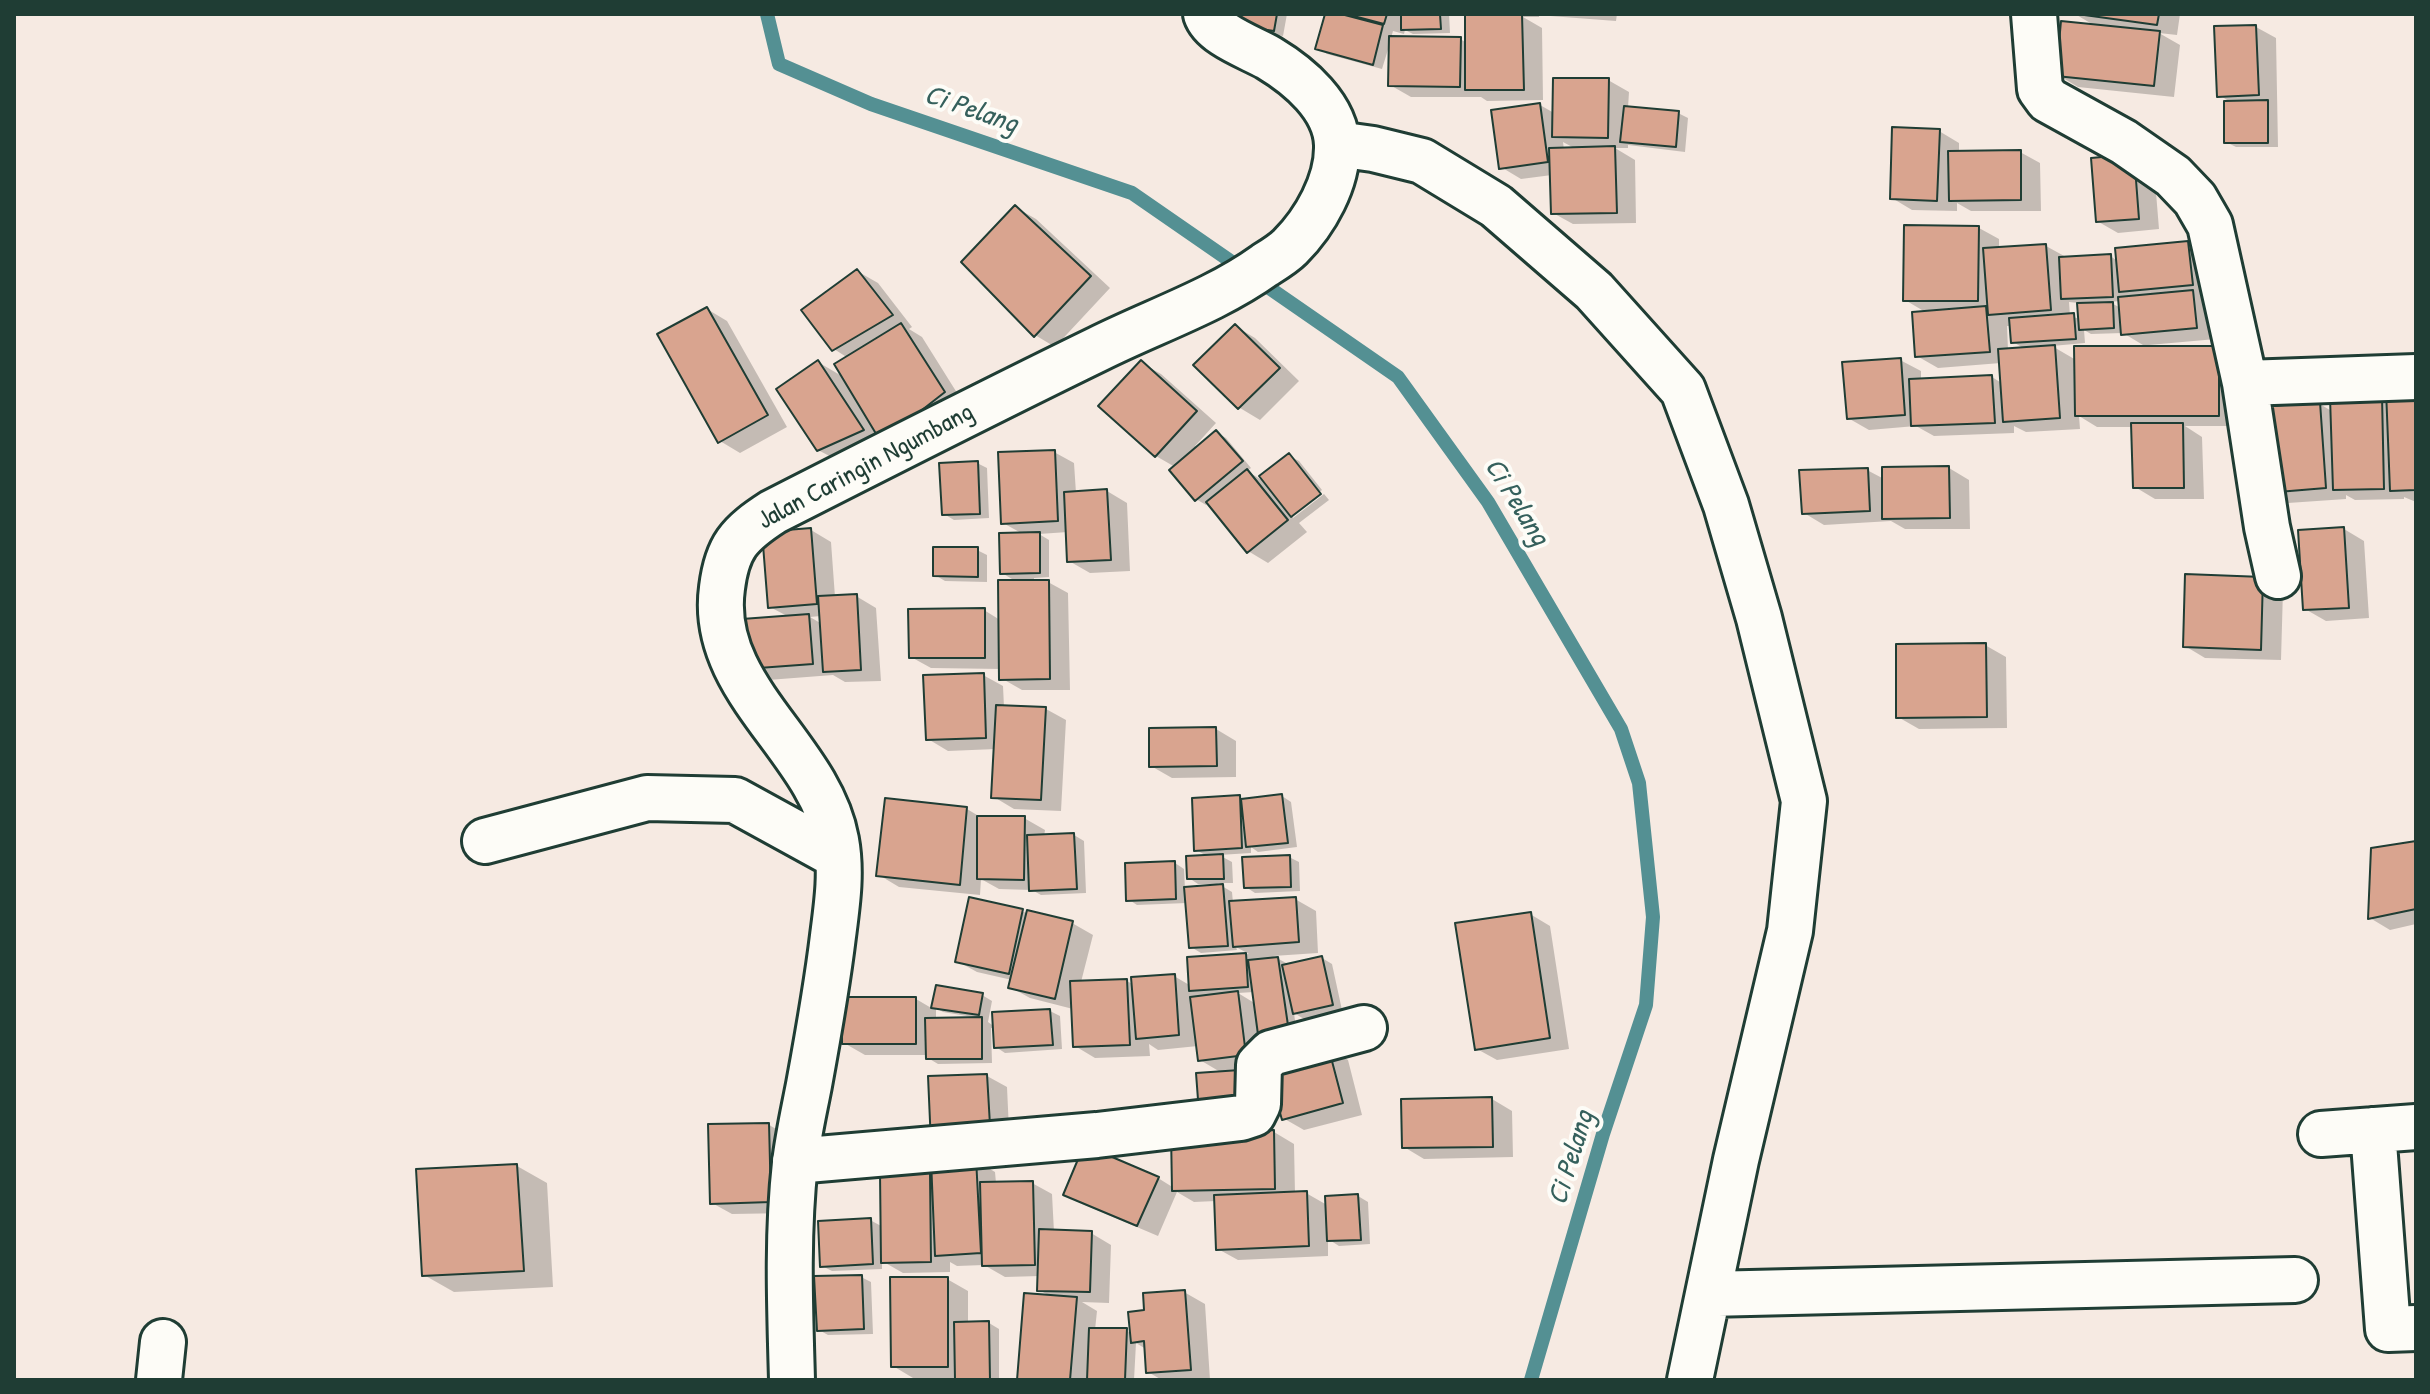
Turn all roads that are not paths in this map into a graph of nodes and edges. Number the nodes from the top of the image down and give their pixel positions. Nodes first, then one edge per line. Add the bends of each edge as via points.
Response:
1 (1206, 14) edge
2 (2034, 14) edge
3 (1337, 144) junction
4 (2416, 377) edge
5 (2245, 383) junction
6 (2278, 576) dead end
7 (485, 841) dead end
8 (837, 856) junction
9 (1364, 1028) dead end
10 (2416, 1127) edge
11 (2373, 1130) junction
12 (2321, 1134) dead end
13 (795, 1161) junction
14 (2295, 1280) dead end
15 (1708, 1294) junction
16 (2416, 1328) edge
17 (792, 1380) edge
18 (1690, 1380) edge

1 - 3 street via 1209,22 1307,87 1330,116
2 - 5 street via 2040,89 2048,100 2173,176 2210,225
3 - 8 street, Jalan Caringin Ngumbang via 1332,179 1315,214 1289,248 1239,284 1100,348 746,530 725,562 720,602 724,639 736,669 826,803
3 - 15 street via 1422,161 1496,206 1594,291 1683,390 1726,505 1804,801 1790,931
4 - 5 street
5 - 6 street
7 - 8 street via 647,798 735,800
8 - 13 street, Jalan Caringin Ngumbang via 839,890 829,970
9 - 13 street via 1271,1053 1259,1065 1258,1104 1253,1114 1241,1118
10 - 11 street
11 - 12 street
11 - 16 street via 2388,1329
13 - 17 street, Jalan Caringin Ngumbang via 790,1226
14 - 15 street
15 - 18 street

